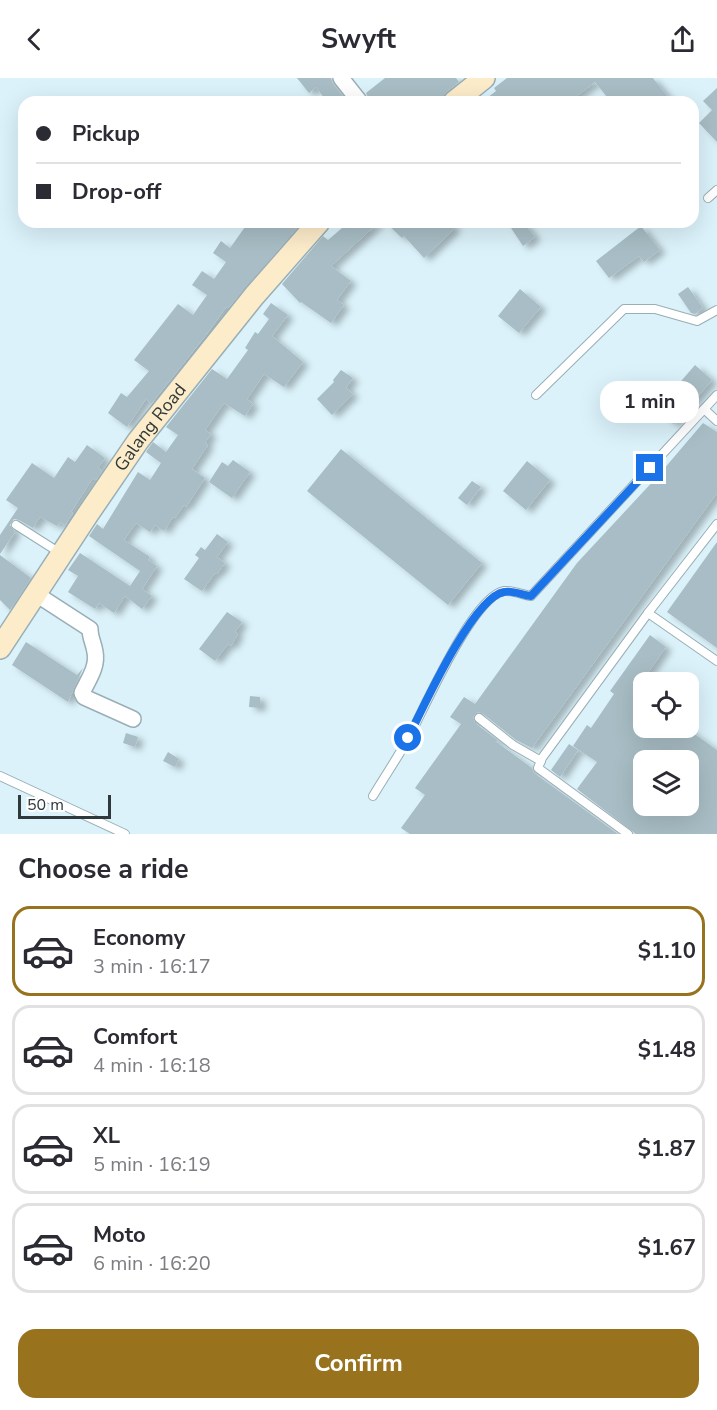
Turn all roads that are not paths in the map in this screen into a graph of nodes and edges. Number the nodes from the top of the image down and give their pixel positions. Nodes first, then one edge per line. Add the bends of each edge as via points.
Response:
1 (341, 78) edge
2 (484, 78) edge
3 (355, 96) edge
4 (465, 96) edge
5 (717, 190) edge
6 (708, 198) dead end
7 (314, 228) edge
8 (717, 310) edge
9 (536, 395) dead end
10 (717, 395) edge
11 (704, 410) junction
12 (717, 421) edge
13 (717, 524) edge
14 (16, 525) dead end
15 (61, 554) junction
16 (36, 594) junction
17 (648, 613) junction
18 (0, 648) edge
19 (717, 661) edge
20 (479, 718) dead end
21 (133, 719) dead end
22 (541, 761) junction
23 (0, 776) edge
24 (373, 796) dead end
25 (125, 834) edge
26 (628, 834) edge

1 - 3 street
2 - 4 street
5 - 6 lane
7 - 15 street, Galang Road via 170,399
8 - 9 lane via 697,321 655,309 624,309
10 - 11 lane
11 - 12 lane
11 - 24 lane via 531,596 504,591 493,597 451,651 408,738
13 - 17 lane
14 - 15 lane
15 - 16 street, Galang Road
16 - 18 street, Galang Road
16 - 21 street via 90,629 96,656 82,693 84,697
17 - 19 lane
17 - 22 lane
20 - 22 lane
22 - 26 lane via 538,768
23 - 25 lane

